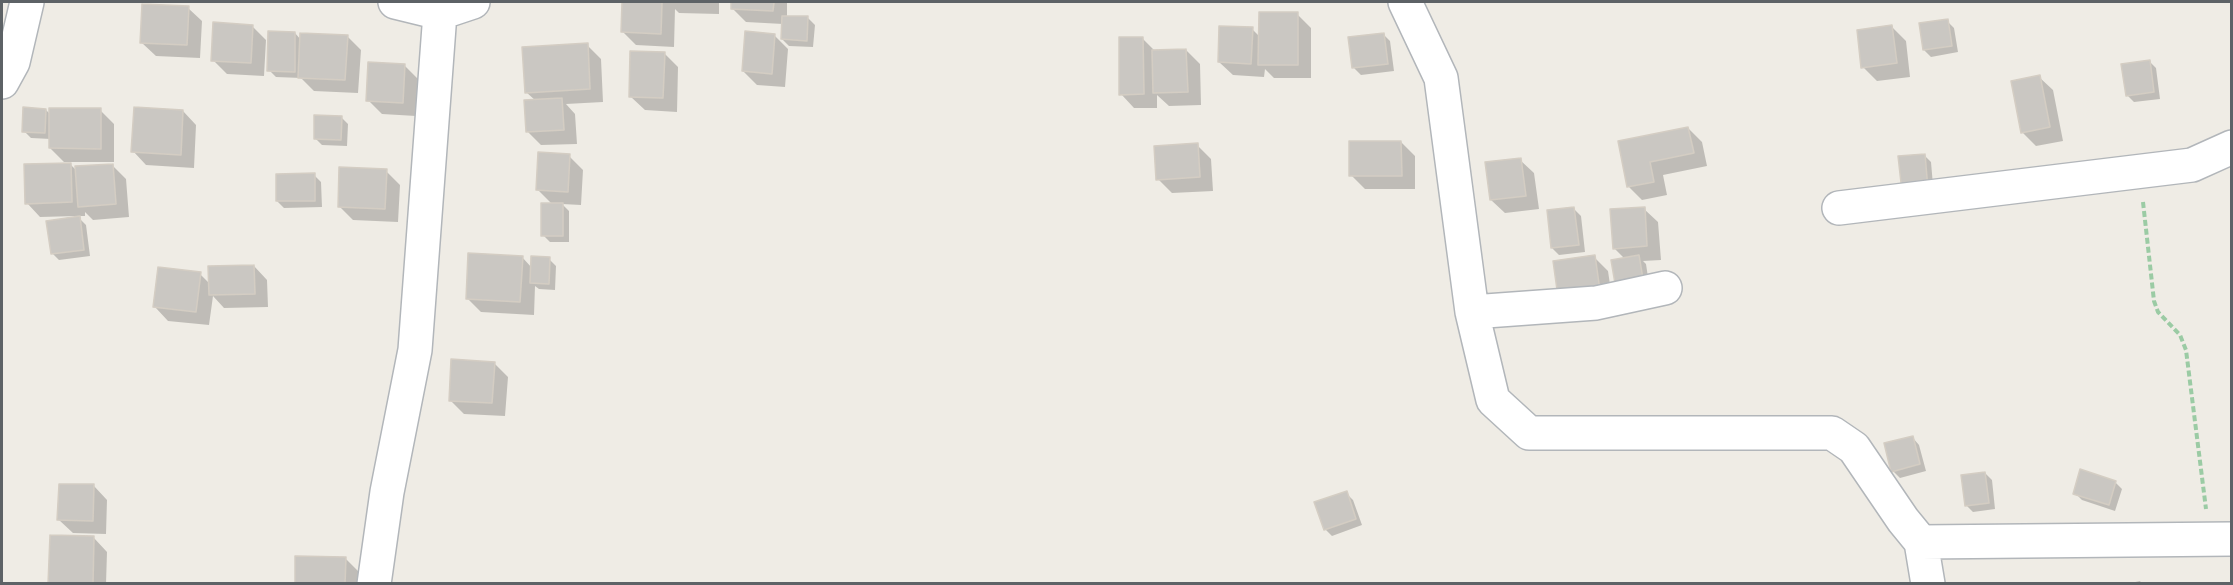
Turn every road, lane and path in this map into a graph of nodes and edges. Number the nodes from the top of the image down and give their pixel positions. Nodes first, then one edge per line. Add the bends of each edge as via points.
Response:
1 (27, 2) edge
2 (395, 2) edge
3 (473, 2) edge
4 (1405, 2) edge
5 (440, 13) junction
6 (2, 82) edge
7 (2232, 147) edge
8 (2140, 172) junction
9 (1839, 208) dead end
10 (1665, 288) dead end
11 (1472, 312) junction
12 (2221, 539) edge
13 (1921, 542) junction
14 (374, 584) edge
15 (1928, 584) edge

1 - 6 street via 14,62
2 - 5 street
3 - 5 street
4 - 11 street via 1441,78
5 - 14 street via 415,350 387,492
7 - 8 street via 2192,165
8 - 9 street
8 - 12 path via 2154,301 2158,312 2180,335 2186,350
10 - 11 street via 1596,303
11 - 13 street via 1493,400 1529,433 1832,433 1854,448
12 - 13 street
13 - 15 street

